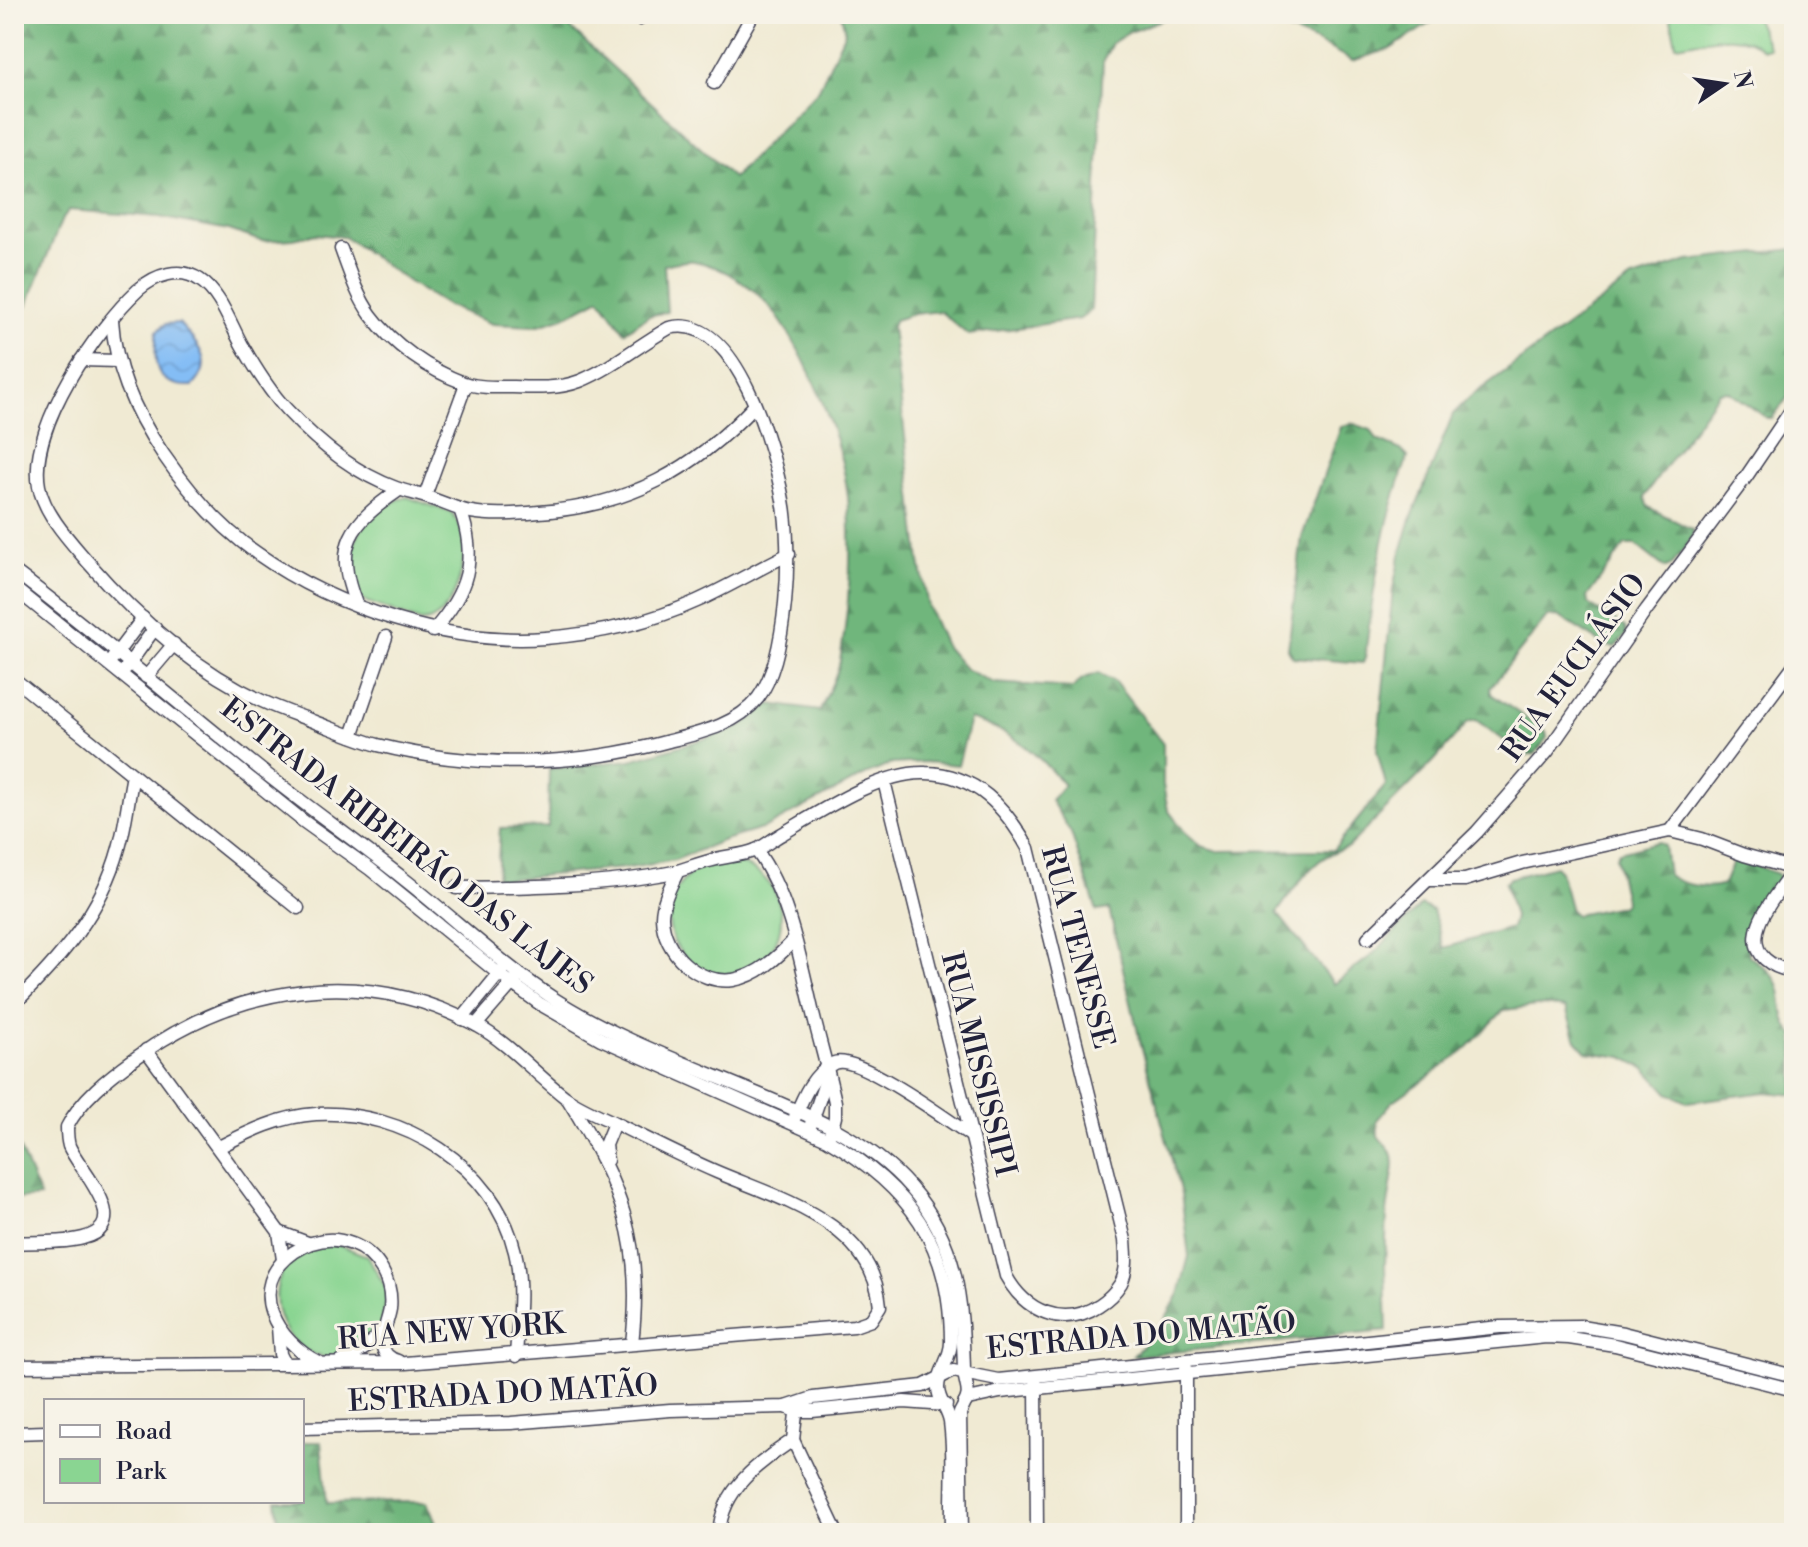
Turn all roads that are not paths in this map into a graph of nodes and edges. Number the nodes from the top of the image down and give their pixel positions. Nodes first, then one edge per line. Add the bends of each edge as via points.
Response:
1 (753, 14) edge
2 (714, 83) dead end
3 (341, 249) dead end
4 (112, 320) junction
5 (81, 360) junction
6 (117, 361) junction
7 (466, 384) junction
8 (755, 405) junction
9 (1794, 406) edge
10 (399, 490) junction
11 (425, 496) junction
12 (460, 509) junction
13 (789, 554) junction
14 (14, 571) edge
15 (345, 577) junction
16 (14, 588) edge
17 (328, 593) junction
18 (356, 604) junction
19 (374, 612) junction
20 (143, 618) junction
21 (410, 623) junction
22 (155, 628) junction
23 (433, 631) junction
24 (386, 637) junction
25 (174, 644) junction
26 (113, 659) junction
27 (1794, 665) edge
28 (125, 669) junction
29 (14, 679) edge
30 (149, 685) junction
31 (20, 690) edge
32 (352, 736) junction
33 (133, 775) junction
34 (884, 781) junction
35 (1670, 831) junction
36 (756, 850) junction
37 (1794, 869) edge
38 (678, 871) junction
39 (1430, 880) junction
40 (456, 888) dead end
41 (298, 908) dead end
42 (1368, 938) dead end
43 (794, 940) junction
44 (503, 969) junction
45 (1794, 971) edge
46 (516, 979) junction
47 (14, 1004) edge
48 (462, 1019) junction
49 (476, 1025) junction
50 (146, 1050) junction
51 (828, 1071) junction
52 (567, 1098) junction
53 (795, 1116) junction
54 (813, 1117) junction
55 (614, 1123) junction
56 (808, 1130) junction
57 (830, 1134) junction
58 (970, 1135) junction
59 (219, 1147) junction
60 (608, 1167) junction
61 (279, 1232) junction
62 (14, 1243) edge
63 (308, 1243) junction
64 (283, 1260) junction
65 (1074, 1317) joint
66 (278, 1327) junction
67 (385, 1327) junction
68 (632, 1343) junction
69 (516, 1356) junction
70 (405, 1363) junction
71 (285, 1364) junction
72 (331, 1365) junction
73 (14, 1366) edge
74 (1186, 1367) junction
75 (964, 1375) junction
76 (1036, 1375) junction
77 (940, 1377) junction
78 (1793, 1383) edge
79 (1036, 1389) junction
80 (968, 1399) junction
81 (944, 1405) junction
82 (794, 1406) junction
83 (304, 1428) edge
84 (44, 1432) edge
85 (14, 1433) edge
86 (793, 1440) junction
87 (719, 1533) edge
88 (837, 1533) edge
89 (952, 1533) edge
90 (962, 1533) edge
91 (1037, 1533) edge
92 (1186, 1533) edge

1 - 2 street
3 - 7 street via 370,315 390,338
4 - 5 street
4 - 6 street
4 - 10 street via 153,279 185,273 204,283 282,405 341,458
5 - 6 street
5 - 20 street via 42,445 37,469 41,495 65,535
6 - 17 street via 152,438 192,492 259,555
7 - 8 street via 534,388 577,382 681,325 702,330 719,344
7 - 11 street
8 - 12 street via 705,453 617,499 527,513
8 - 13 street via 780,485
9 - 39 street, RUA EUCLÁSIO via 1547,752
10 - 11 street
10 - 15 street via 357,525 349,538
11 - 12 street
12 - 23 street via 468,536 468,570 455,603
13 - 23 street via 697,602 623,627 515,639
13 - 32 street via 769,678 759,697 731,721 628,751 504,763 457,760
14 - 26 street, ESTRADA RIBEIRÃO DAS LAJES
15 - 17 street
15 - 18 street
16 - 26 street, ESTRADA RIBEIRÃO DAS LAJES
17 - 18 street
18 - 19 street
19 - 21 street
19 - 24 street
20 - 22 street
20 - 26 street
21 - 23 street
21 - 24 street
22 - 25 street
22 - 28 street
24 - 32 street
25 - 30 street
25 - 32 street via 262,701
26 - 28 street, ESTRADA RIBEIRÃO DAS LAJES
27 - 35 street
28 - 30 street, ESTRADA RIBEIRÃO DAS LAJES
29 - 31 street
30 - 44 street, ESTRADA RIBEIRÃO DAS LAJES via 303,821
31 - 33 street
33 - 41 street
33 - 47 street via 109,877 69,945
34 - 36 street, RUA TENESSE
34 - 58 street, RUA MISSISSIPI
34 - 65 street, RUA TENESSE via 928,773 976,787 1013,821 1028,848 1125,1240 1127,1262 1121,1282 1107,1300
35 - 37 street
35 - 39 street via 1465,880
36 - 38 street, RUA TENESSE
36 - 43 street via 771,872
37 - 45 street via 1757,927 1756,942 1771,964
38 - 40 street, RUA TENESSE via 546,886
38 - 43 street via 663,906 663,928 670,946 696,972 732,980 749,975
39 - 42 street, RUA EUCLÁSIO
43 - 51 street
44 - 46 street, ESTRADA RIBEIRÃO DAS LAJES
44 - 48 street
46 - 49 street
46 - 53 street, ESTRADA RIBEIRÃO DAS LAJES via 540,1004 601,1039
48 - 49 street
48 - 50 street via 382,994 299,990 212,1013
49 - 52 street
50 - 59 street
50 - 62 street via 85,1101 67,1127 70,1148 104,1203 106,1216 100,1228 80,1239
51 - 53 street via 815,1078
51 - 54 street
51 - 57 street via 835,1102
51 - 58 street via 842,1061 856,1065
52 - 55 street
52 - 60 street
53 - 54 street, ESTRADA RIBEIRÃO DAS LAJES
53 - 56 street, ESTRADA RIBEIRÃO DAS LAJES
54 - 56 street
54 - 57 street, ESTRADA RIBEIRÃO DAS LAJES
55 - 60 street via 605,1145
55 - 68 street, RUA NEW YORK via 785,1199 841,1231 871,1272 880,1306 871,1320 854,1326
56 - 57 street, ESTRADA RIBEIRÃO DAS LAJES
57 - 75 street, ESTRADA RIBEIRÃO DAS LAJES via 886,1163 936,1223 953,1262 962,1307
57 - 77 street, ESTRADA RIBEIRÃO DAS LAJES via 895,1188 934,1244 949,1300 952,1344
58 - 65 street, RUA MISSISSIPI via 1006,1276 1039,1311
59 - 61 street
59 - 69 street via 280,1120 346,1114 411,1132 442,1150 483,1188 515,1252
60 - 68 street via 630,1233 637,1303
61 - 63 street
61 - 64 street
63 - 64 street
63 - 67 street via 336,1240 370,1255 389,1287
64 - 66 street via 269,1295
66 - 71 street
66 - 72 street via 291,1343
67 - 70 street via 383,1350
67 - 72 street via 365,1348
68 - 69 street, RUA NEW YORK
69 - 70 street, RUA NEW YORK
70 - 72 street, RUA NEW YORK
71 - 72 street, RUA NEW YORK
71 - 73 street, RUA NEW YORK
74 - 76 street, ESTRADA DO MATÃO
74 - 78 street, ESTRADA DO MATÃO via 1469,1330 1550,1325 1623,1333
74 - 79 street, ESTRADA DO MATÃO
74 - 92 street
75 - 76 street, ESTRADA DO MATÃO via 988,1380
75 - 77 street, ESTRADA DO MATÃO via 953,1371
75 - 80 street
76 - 79 street
77 - 81 street via 938,1393
77 - 82 street, ESTRADA DO MATÃO via 911,1388 837,1395
79 - 80 street, ESTRADA DO MATÃO
79 - 91 street
80 - 81 street via 957,1406
80 - 90 street via 960,1413
81 - 82 street
81 - 89 street via 950,1422
82 - 83 street, ESTRADA DO MATÃO via 511,1423
82 - 86 street
84 - 85 street
86 - 87 street via 758,1464 730,1495
86 - 88 street

